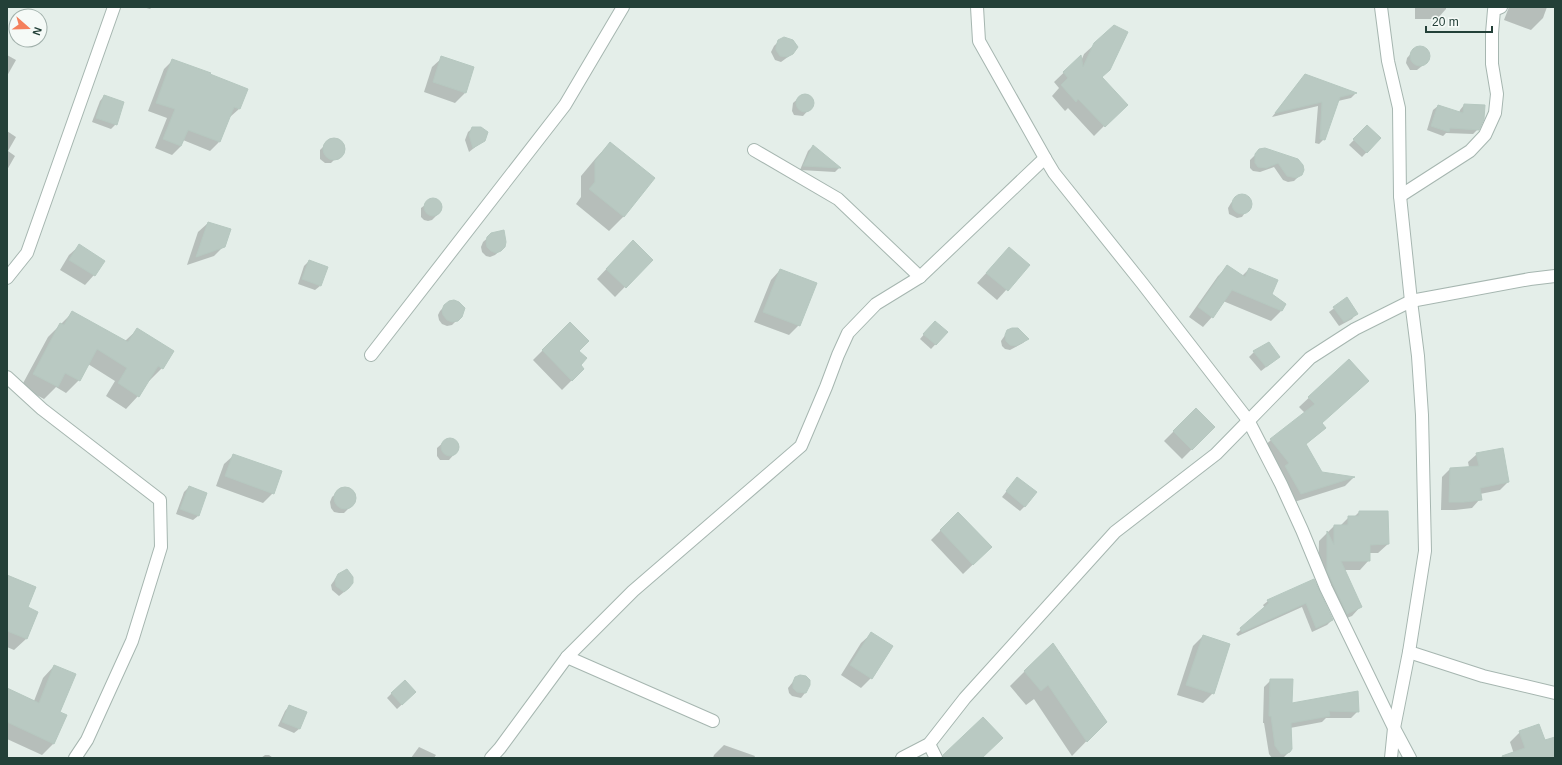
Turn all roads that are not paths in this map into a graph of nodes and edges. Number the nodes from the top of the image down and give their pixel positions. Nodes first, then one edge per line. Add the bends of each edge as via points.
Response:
1 (114, 7) edge
2 (622, 7) edge
3 (977, 7) edge
4 (1381, 7) edge
5 (1501, 7) edge
6 (754, 150) dead end
7 (1045, 158) junction
8 (1400, 196) junction
9 (1555, 276) edge
10 (920, 277) junction
11 (7, 278) edge
12 (1411, 301) junction
13 (371, 355) dead end
14 (7, 377) edge
15 (1248, 420) junction
16 (1409, 652) junction
17 (567, 657) junction
18 (1555, 693) edge
19 (713, 721) dead end
20 (1394, 728) junction
21 (929, 744) junction
22 (75, 758) edge
23 (491, 758) edge
24 (902, 758) edge
25 (936, 758) edge
26 (1391, 758) edge
27 (1410, 758) edge

1 - 11 street via 27,253
2 - 13 street via 565,105
3 - 7 street via 979,41
4 - 8 street via 1388,61 1399,108
5 - 8 street via 1494,10 1492,33 1492,64 1497,94 1495,113 1485,135 1470,151
6 - 10 street via 838,199
7 - 10 street
7 - 15 street via 1054,173
8 - 12 street
9 - 12 street
10 - 17 street via 876,304 848,334 801,446 633,591
12 - 15 street via 1355,328 1310,358
12 - 16 street via 1422,415 1424,551
14 - 22 street via 42,409 160,500 161,547 132,641 87,740
15 - 20 street via 1281,484 1326,588
15 - 21 street via 1216,454 1115,532 965,698
16 - 18 street via 1483,676
16 - 20 street
17 - 19 street
17 - 23 street
20 - 26 street
20 - 27 street
21 - 24 street
21 - 25 street

